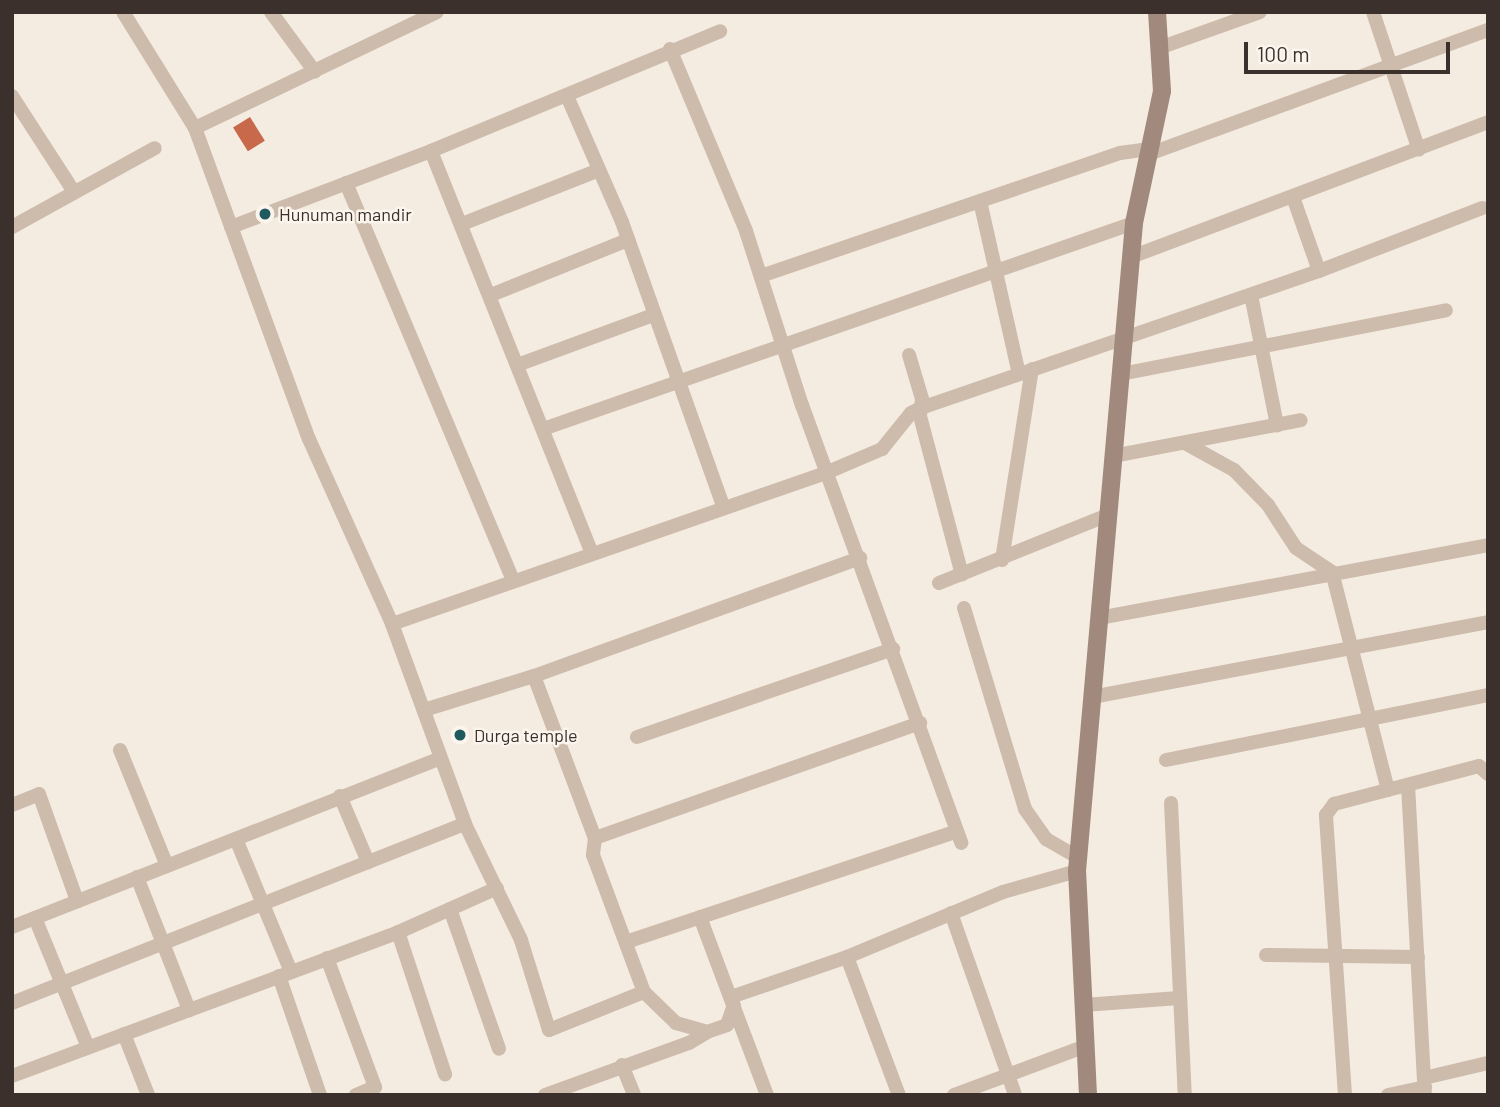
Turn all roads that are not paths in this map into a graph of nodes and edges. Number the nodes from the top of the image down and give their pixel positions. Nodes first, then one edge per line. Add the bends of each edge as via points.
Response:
1 (123, 12) edge
2 (271, 12) edge
3 (437, 12) edge
4 (1157, 12) edge
5 (1260, 12) edge
6 (1373, 12) edge
7 (1488, 30) edge
8 (720, 31) dead end
9 (1159, 48) junction
10 (670, 49) junction
11 (1393, 66) junction
12 (315, 72) junction
13 (12, 96) edge
14 (566, 96) junction
15 (18, 115) edge
16 (1488, 121) edge
17 (195, 128) junction
18 (155, 148) dead end
19 (1419, 150) junction
20 (431, 151) junction
21 (1149, 152) junction
22 (599, 170) junction
23 (346, 183) junction
24 (74, 192) junction
25 (1293, 197) junction
26 (980, 201) junction
27 (1482, 208) dead end
28 (1134, 223) junction
29 (462, 224) junction
30 (12, 226) edge
31 (231, 227) junction
32 (628, 240) junction
33 (1131, 257) junction
34 (1319, 271) junction
35 (995, 273) junction
36 (761, 276) junction
37 (491, 295) junction
38 (1251, 295) junction
39 (1446, 310) dead end
40 (653, 315) junction
41 (1124, 340) junction
42 (1263, 346) junction
43 (784, 348) junction
44 (909, 355) dead end
45 (520, 365) junction
46 (1026, 371) junction
47 (1121, 374) junction
48 (678, 384) junction
49 (921, 408) junction
50 (1301, 420) dead end
51 (1277, 425) junction
52 (543, 429) junction
53 (1185, 443) junction
54 (1113, 456) junction
55 (828, 472) junction
56 (723, 506) junction
57 (1108, 515) junction
58 (1488, 545) edge
59 (592, 553) junction
60 (860, 558) junction
61 (1002, 560) junction
62 (1332, 572) junction
63 (962, 575) junction
64 (513, 581) junction
65 (939, 583) dead end
66 (964, 608) dead end
67 (1099, 618) junction
68 (1488, 621) edge
69 (392, 624) junction
70 (1351, 648) junction
71 (894, 649) junction
72 (534, 676) junction
73 (1488, 695) edge
74 (1092, 697) junction
75 (424, 710) junction
76 (1368, 720) junction
77 (920, 723) junction
78 (637, 737) dead end
79 (120, 750) dead end
80 (439, 759) junction
81 (1166, 760) dead end
82 (1488, 774) edge
83 (1408, 785) junction
84 (1388, 790) junction
85 (340, 796) junction
86 (1171, 803) dead end
87 (12, 805) edge
88 (465, 824) junction
89 (595, 838) junction
90 (236, 839) junction
91 (368, 862) junction
92 (1078, 864) junction
93 (167, 866) junction
94 (137, 877) junction
95 (497, 888) junction
96 (77, 901) junction
97 (264, 904) junction
98 (450, 909) junction
99 (951, 913) junction
100 (700, 917) junction
101 (35, 918) junction
102 (12, 927) edge
103 (398, 932) junction
104 (626, 942) junction
105 (163, 944) junction
106 (1266, 954) dead end
107 (1336, 956) junction
108 (847, 957) junction
109 (1418, 957) junction
110 (327, 958) junction
111 (285, 974) junction
112 (61, 984) junction
113 (644, 992) junction
114 (1179, 998) junction
115 (733, 1001) junction
116 (12, 1003) edge
117 (1084, 1005) junction
118 (189, 1010) junction
119 (707, 1032) junction
120 (124, 1034) junction
121 (1086, 1046) junction
122 (88, 1047) junction
123 (499, 1049) dead end
124 (1488, 1063) edge
125 (622, 1065) junction
126 (445, 1074) dead end
127 (1009, 1075) junction
128 (12, 1076) edge
129 (1425, 1086) edge
130 (148, 1095) edge
131 (320, 1095) edge
132 (356, 1095) edge
133 (545, 1095) edge
134 (634, 1095) edge
135 (767, 1095) edge
136 (899, 1095) edge
137 (954, 1095) edge
138 (1015, 1095) edge
139 (1088, 1095) edge
140 (1185, 1095) edge
141 (1345, 1095) edge
142 (1388, 1095) edge

1 - 17 street
2 - 12 street
3 - 12 street
4 - 9 street
5 - 9 street
6 - 11 street
7 - 11 street
8 - 10 street
9 - 21 street via 1163,91
10 - 14 street
10 - 36 street
11 - 19 street
11 - 21 street
12 - 17 street
13 - 15 street
14 - 20 street
14 - 22 street
15 - 24 street
16 - 19 street
17 - 31 street
18 - 24 street
19 - 25 street
20 - 23 street
20 - 29 street
21 - 26 street via 1120,153
21 - 28 street
22 - 29 street
22 - 32 street
23 - 31 street
23 - 64 street
24 - 30 street
25 - 33 street
25 - 34 street
26 - 35 street
26 - 36 street
27 - 34 street
28 - 33 street
28 - 35 street
29 - 37 street
31 - 69 street via 309,439
32 - 37 street
32 - 40 street
33 - 41 street
34 - 38 street
35 - 43 street
35 - 46 street
36 - 43 street
37 - 45 street
38 - 41 street
38 - 42 street
39 - 42 street
40 - 45 street
40 - 48 street
41 - 46 street
41 - 47 street
42 - 47 street
42 - 51 street
43 - 48 street
43 - 55 street
44 - 49 street
45 - 52 street
46 - 49 street
46 - 61 street
47 - 54 street
48 - 52 street
48 - 56 street
49 - 55 street via 911,413 882,449
49 - 63 street
50 - 51 street
51 - 53 street
52 - 59 street
53 - 54 street
53 - 62 street via 1234,470 1268,505 1296,548
54 - 57 street
55 - 56 street
55 - 60 street
56 - 59 street
57 - 61 street
57 - 67 street
58 - 62 street
59 - 64 street
60 - 71 street
60 - 72 street
61 - 63 street
62 - 67 street
62 - 70 street
63 - 65 street
64 - 69 street
66 - 92 street via 1025,809 1045,839
67 - 74 street
68 - 70 street
69 - 75 street
70 - 74 street
70 - 76 street
71 - 77 street
71 - 78 street
72 - 75 street
72 - 89 street
73 - 76 street
74 - 92 street
75 - 80 street
76 - 81 street
76 - 84 street
77 - 89 street
77 - 100 street via 959,837
79 - 93 street
80 - 85 street
80 - 88 street
82 - 83 street via 1479,766
83 - 84 street
83 - 109 street
84 - 107 street via 1334,804 1326,815
85 - 90 street
85 - 91 street
86 - 114 street
87 - 96 street via 39,794
88 - 91 street
88 - 95 street
89 - 104 street via 593,855
90 - 93 street
90 - 97 street
91 - 97 street
92 - 99 street
92 - 117 street
93 - 94 street
94 - 96 street
94 - 105 street
95 - 98 street
95 - 113 street via 540,990 549,1030
96 - 101 street
97 - 105 street
97 - 111 street
98 - 103 street
98 - 123 street
99 - 108 street
99 - 127 street
100 - 104 street
100 - 115 street
101 - 102 street
101 - 112 street
103 - 110 street
103 - 126 street
104 - 113 street
105 - 112 street
105 - 118 street
106 - 107 street
107 - 109 street
107 - 141 street
108 - 115 street
108 - 136 street
109 - 129 street
110 - 111 street
110 - 132 street via 375,1087
111 - 118 street
111 - 131 street
112 - 116 street
112 - 122 street
113 - 119 street via 676,1023
114 - 117 street
114 - 140 street
115 - 119 street via 727,1025
115 - 135 street
117 - 121 street
118 - 120 street
119 - 125 street via 689,1043
120 - 122 street
120 - 130 street
121 - 127 street
121 - 139 street
122 - 128 street
124 - 129 street
125 - 133 street
125 - 134 street
127 - 137 street
127 - 138 street
129 - 142 street

